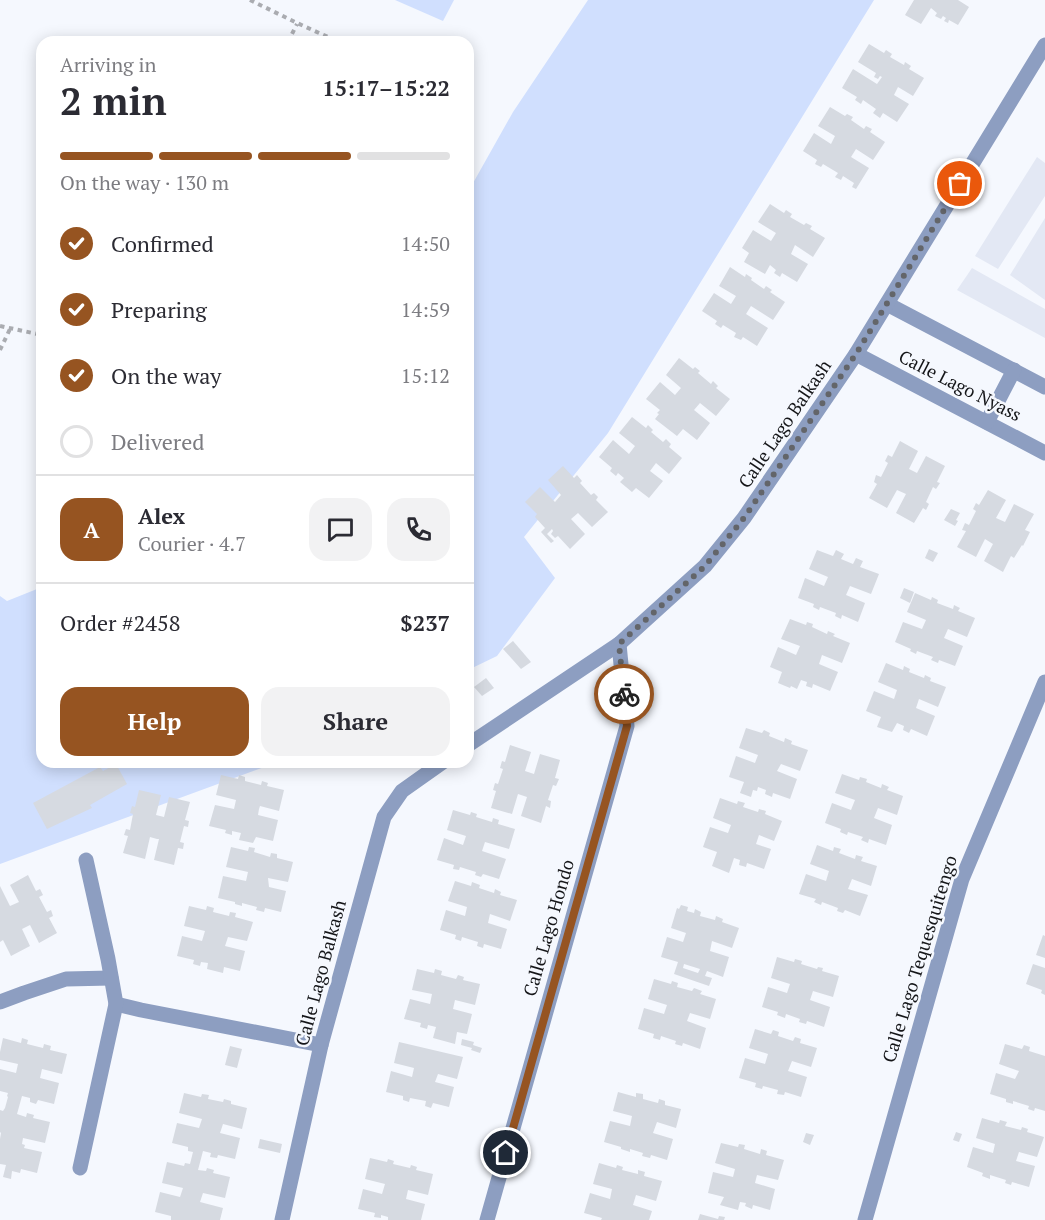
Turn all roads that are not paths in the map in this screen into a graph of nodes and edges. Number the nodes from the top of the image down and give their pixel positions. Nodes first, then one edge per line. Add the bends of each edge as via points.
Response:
1 (1045, 45) edge
2 (886, 304) junction
3 (856, 354) junction
4 (1014, 370) junction
5 (1045, 387) edge
6 (987, 422) junction
7 (1045, 453) edge
8 (619, 644) junction
9 (1045, 682) edge
10 (474, 741) edge
11 (435, 768) edge
12 (86, 860) dead end
13 (111, 978) junction
14 (0, 1002) edge
15 (116, 1004) junction
16 (321, 1045) junction
17 (80, 1168) dead end
18 (282, 1220) edge
19 (487, 1220) edge
20 (865, 1220) edge

1 - 2 street, Calle Lago Balkash
2 - 3 street, Calle Lago Balkash
2 - 4 street
3 - 6 street, Calle Lago Nyass
3 - 8 street, Calle Lago Balkash via 744,518 705,566
4 - 5 street
4 - 6 street
6 - 7 street, Calle Lago Nyass
8 - 10 street, Calle Lago Balkash
8 - 19 street, Calle Lago Hondo via 627,726
9 - 20 street, Calle Lago Tequesquitengo via 962,879
11 - 16 street, Calle Lago Balkash via 402,792 384,817
12 - 13 street
13 - 14 street via 66,979
13 - 15 street
15 - 16 street
15 - 17 street
16 - 18 street, Calle Lago Balkash

